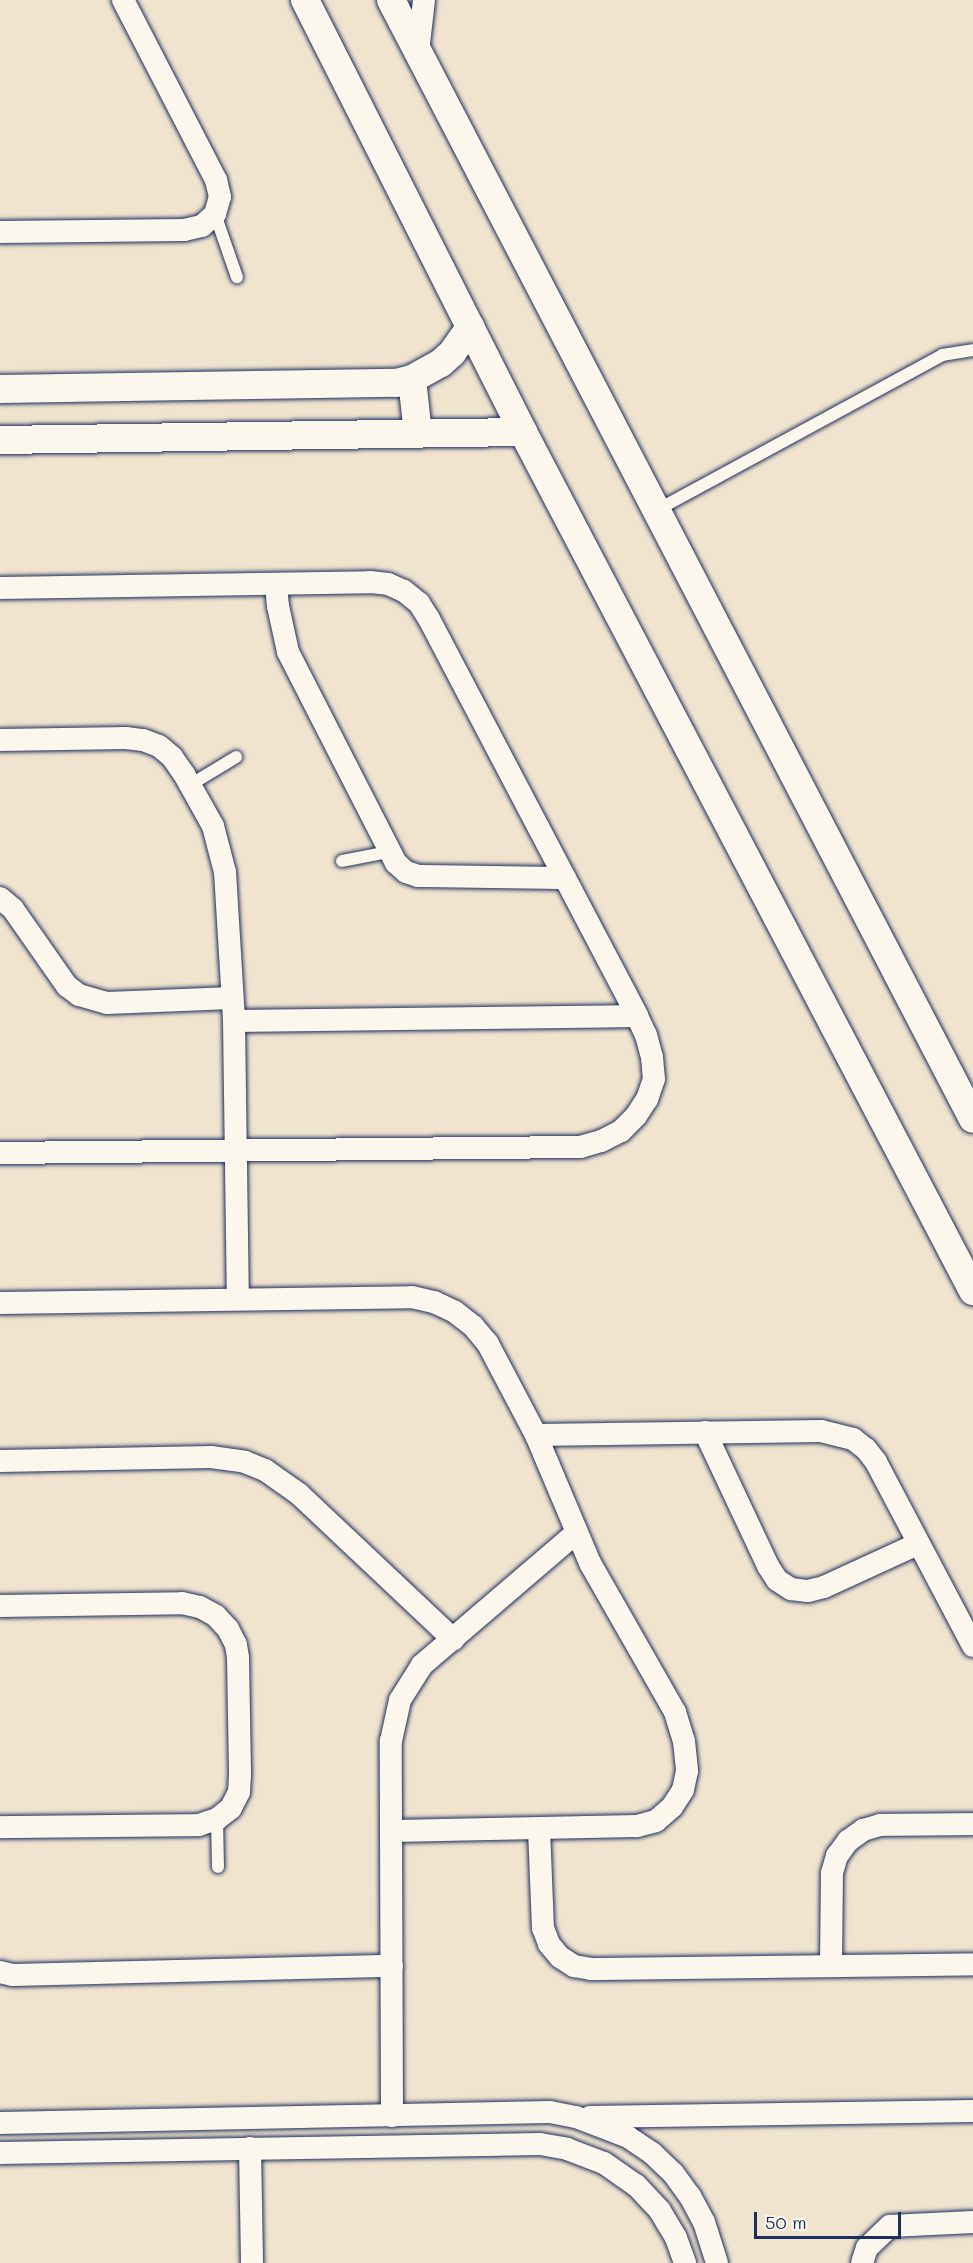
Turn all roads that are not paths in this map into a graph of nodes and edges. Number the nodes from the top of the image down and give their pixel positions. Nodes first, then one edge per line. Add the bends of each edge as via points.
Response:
1 (123, 0) edge
2 (305, 0) edge
3 (391, 0) edge
4 (424, 0) edge
5 (418, 51) junction
6 (215, 214) junction
7 (0, 232) edge
8 (237, 277) dead end
9 (470, 327) junction
10 (973, 350) edge
11 (412, 379) junction
12 (0, 389) edge
13 (523, 432) junction
14 (418, 434) junction
15 (0, 440) edge
16 (657, 510) junction
17 (276, 584) junction
18 (0, 588) edge
19 (0, 740) edge
20 (236, 757) dead end
21 (190, 785) junction
22 (388, 852) junction
23 (342, 861) dead end
24 (565, 878) junction
25 (0, 898) edge
26 (232, 998) junction
27 (637, 1016) junction
28 (234, 1021) junction
29 (973, 1119) edge
30 (236, 1150) junction
31 (0, 1153) edge
32 (973, 1291) edge
33 (238, 1299) junction
34 (0, 1303) edge
35 (705, 1432) junction
36 (536, 1435) junction
37 (0, 1461) edge
38 (576, 1533) junction
39 (918, 1544) junction
40 (0, 1606) edge
41 (453, 1639) junction
42 (973, 1646) edge
43 (217, 1819) junction
44 (973, 1824) edge
45 (0, 1827) edge
46 (539, 1829) junction
47 (392, 1831) junction
48 (218, 1867) dead end
49 (973, 1964) edge
50 (831, 1965) junction
51 (392, 1966) junction
52 (0, 1972) edge
53 (973, 2111) edge
54 (392, 2116) junction
55 (576, 2117) junction
56 (0, 2123) edge
57 (250, 2148) junction
58 (0, 2153) edge
59 (973, 2223) edge
60 (252, 2263) edge
61 (685, 2263) edge
62 (717, 2263) edge
63 (862, 2263) edge

1 - 6 street via 216,180 220,197
2 - 9 street
3 - 5 street
4 - 5 street
5 - 16 street
6 - 7 street via 202,226 184,230
6 - 8 lane
9 - 11 street via 441,363
9 - 13 street
10 - 16 lane via 942,355
11 - 12 street via 380,384
11 - 14 street
13 - 14 street
13 - 32 street
14 - 15 street
16 - 29 street
17 - 18 street
17 - 22 street via 288,652
17 - 24 street via 388,584 419,603
19 - 21 street via 143,740 172,757
20 - 21 lane
21 - 26 street via 213,826 223,858
22 - 23 lane
22 - 24 street via 406,872 418,876
24 - 27 street
25 - 26 street via 13,909 67,986 79,995 107,1003
26 - 28 street
27 - 28 street
27 - 30 street via 652,1057 654,1079 636,1116 621,1131 601,1141 558,1148
28 - 30 street
30 - 31 street
30 - 33 street
33 - 34 street
33 - 36 street via 389,1296 434,1302 455,1312 488,1344
35 - 36 street
35 - 39 street via 821,1431 853,1439 876,1462
35 - 39 street via 768,1566 777,1580 791,1589 808,1591 824,1587
36 - 38 street
37 - 41 street via 211,1457 245,1462 265,1470 299,1494
38 - 41 street
38 - 46 street via 675,1712 684,1741 687,1771 682,1791 656,1821 637,1826
39 - 42 street
40 - 43 street via 182,1603 216,1616 228,1629 237,1651 240,1774 239,1792 231,1808
41 - 47 street via 422,1665 400,1701 391,1742
43 - 45 street via 200,1825
43 - 48 lane
44 - 50 street via 880,1825 863,1830 848,1841 837,1856 832,1873
46 - 47 street
46 - 50 street via 543,1928 549,1944 574,1966 591,1969
47 - 51 street
49 - 50 street
51 - 52 street via 13,1975
51 - 54 street
53 - 55 street
54 - 55 street via 550,2112
54 - 56 street
55 - 62 street via 628,2137 673,2173 704,2222
57 - 58 street
57 - 60 street
57 - 61 street via 540,2144 567,2149 604,2163 636,2185 660,2211
59 - 63 street via 890,2226 867,2248

